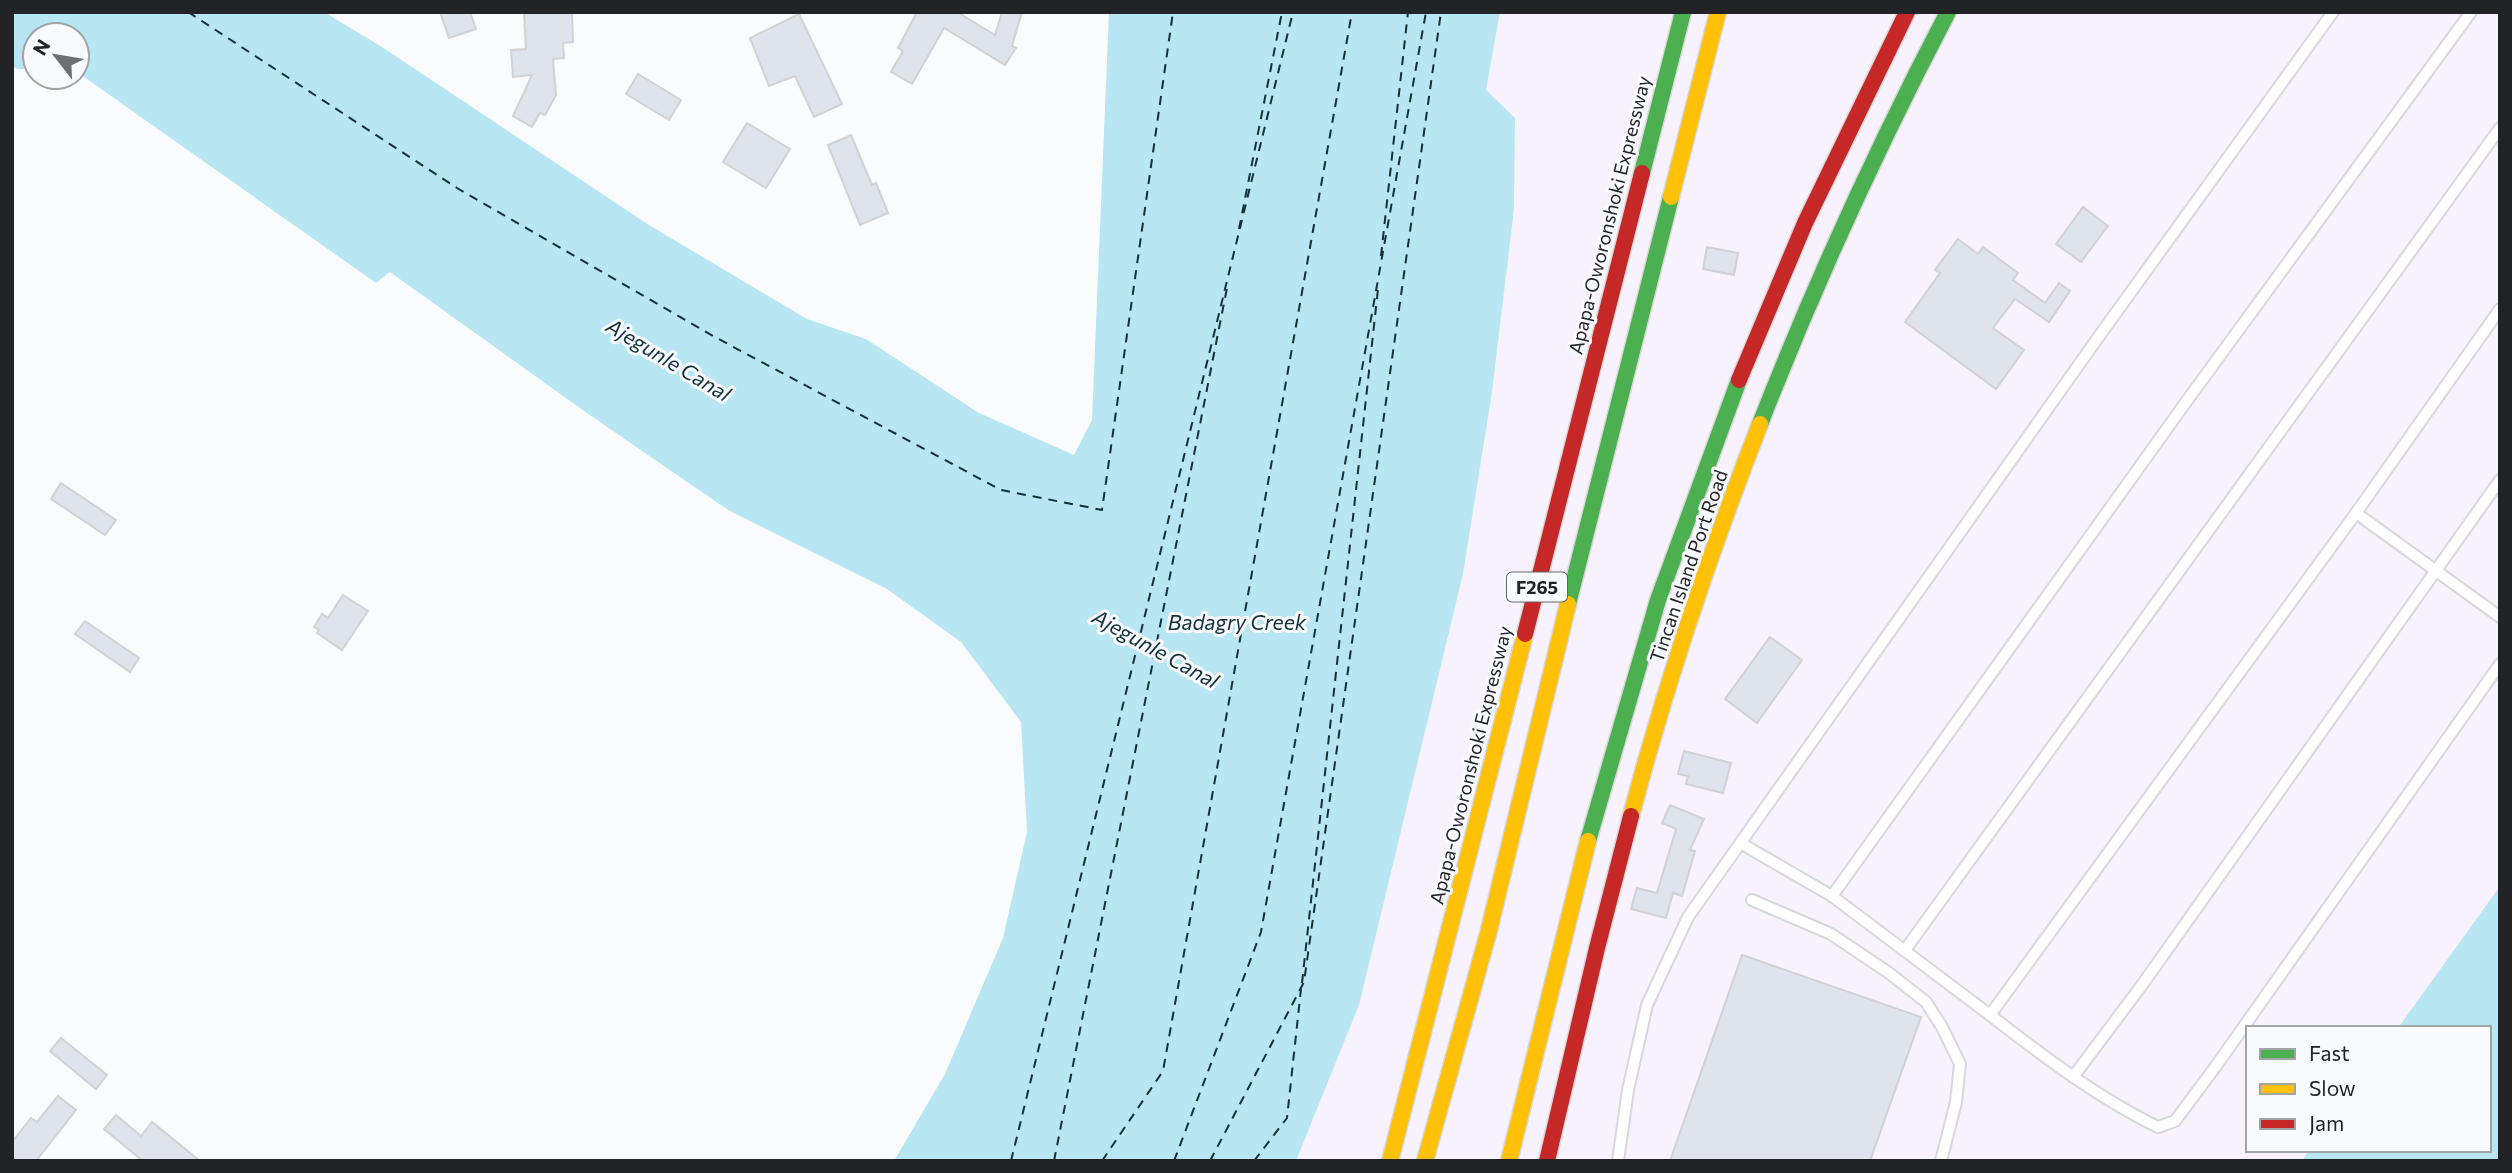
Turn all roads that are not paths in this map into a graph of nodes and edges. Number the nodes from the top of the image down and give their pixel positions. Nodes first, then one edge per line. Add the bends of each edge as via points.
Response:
1 (1683, 12) edge
2 (1718, 12) edge
3 (1908, 12) edge
4 (1948, 12) edge
5 (2333, 12) edge
6 (2471, 12) edge
7 (2500, 128) edge
8 (2500, 309) edge
9 (2500, 480) edge
10 (2356, 513) junction
11 (2435, 570) junction
12 (2500, 617) edge
13 (2500, 664) edge
14 (1742, 845) junction
15 (1832, 896) junction
16 (1752, 900) dead end
17 (1905, 950) junction
18 (1990, 1015) junction
19 (2073, 1077) junction
20 (1390, 1161) edge
21 (1425, 1161) edge
22 (1508, 1161) edge
23 (1546, 1161) edge
24 (1618, 1161) edge
25 (1941, 1161) edge

1 - 20 main road, Apapa-Oworonshoki Expressway / F265
2 - 21 main road, F265 via 1609,434 1488,934
3 - 22 main road, Tincan Island Port Road via 1772,301 1717,433 1661,589 1604,778
4 - 23 main road, Tincan Island Port Road via 1803,314 1696,600 1640,784
5 - 14 lane via 1842,698
6 - 15 lane
7 - 17 lane
8 - 10 lane
9 - 11 lane
10 - 11 lane
10 - 18 lane
11 - 12 lane
11 - 19 lane
13 - 19 lane via 2175,1121 2158,1127
14 - 15 lane
14 - 24 lane via 1688,917 1647,1005
15 - 17 lane
16 - 25 lane via 1831,934 1926,1002 1960,1064
17 - 18 lane
18 - 19 lane

